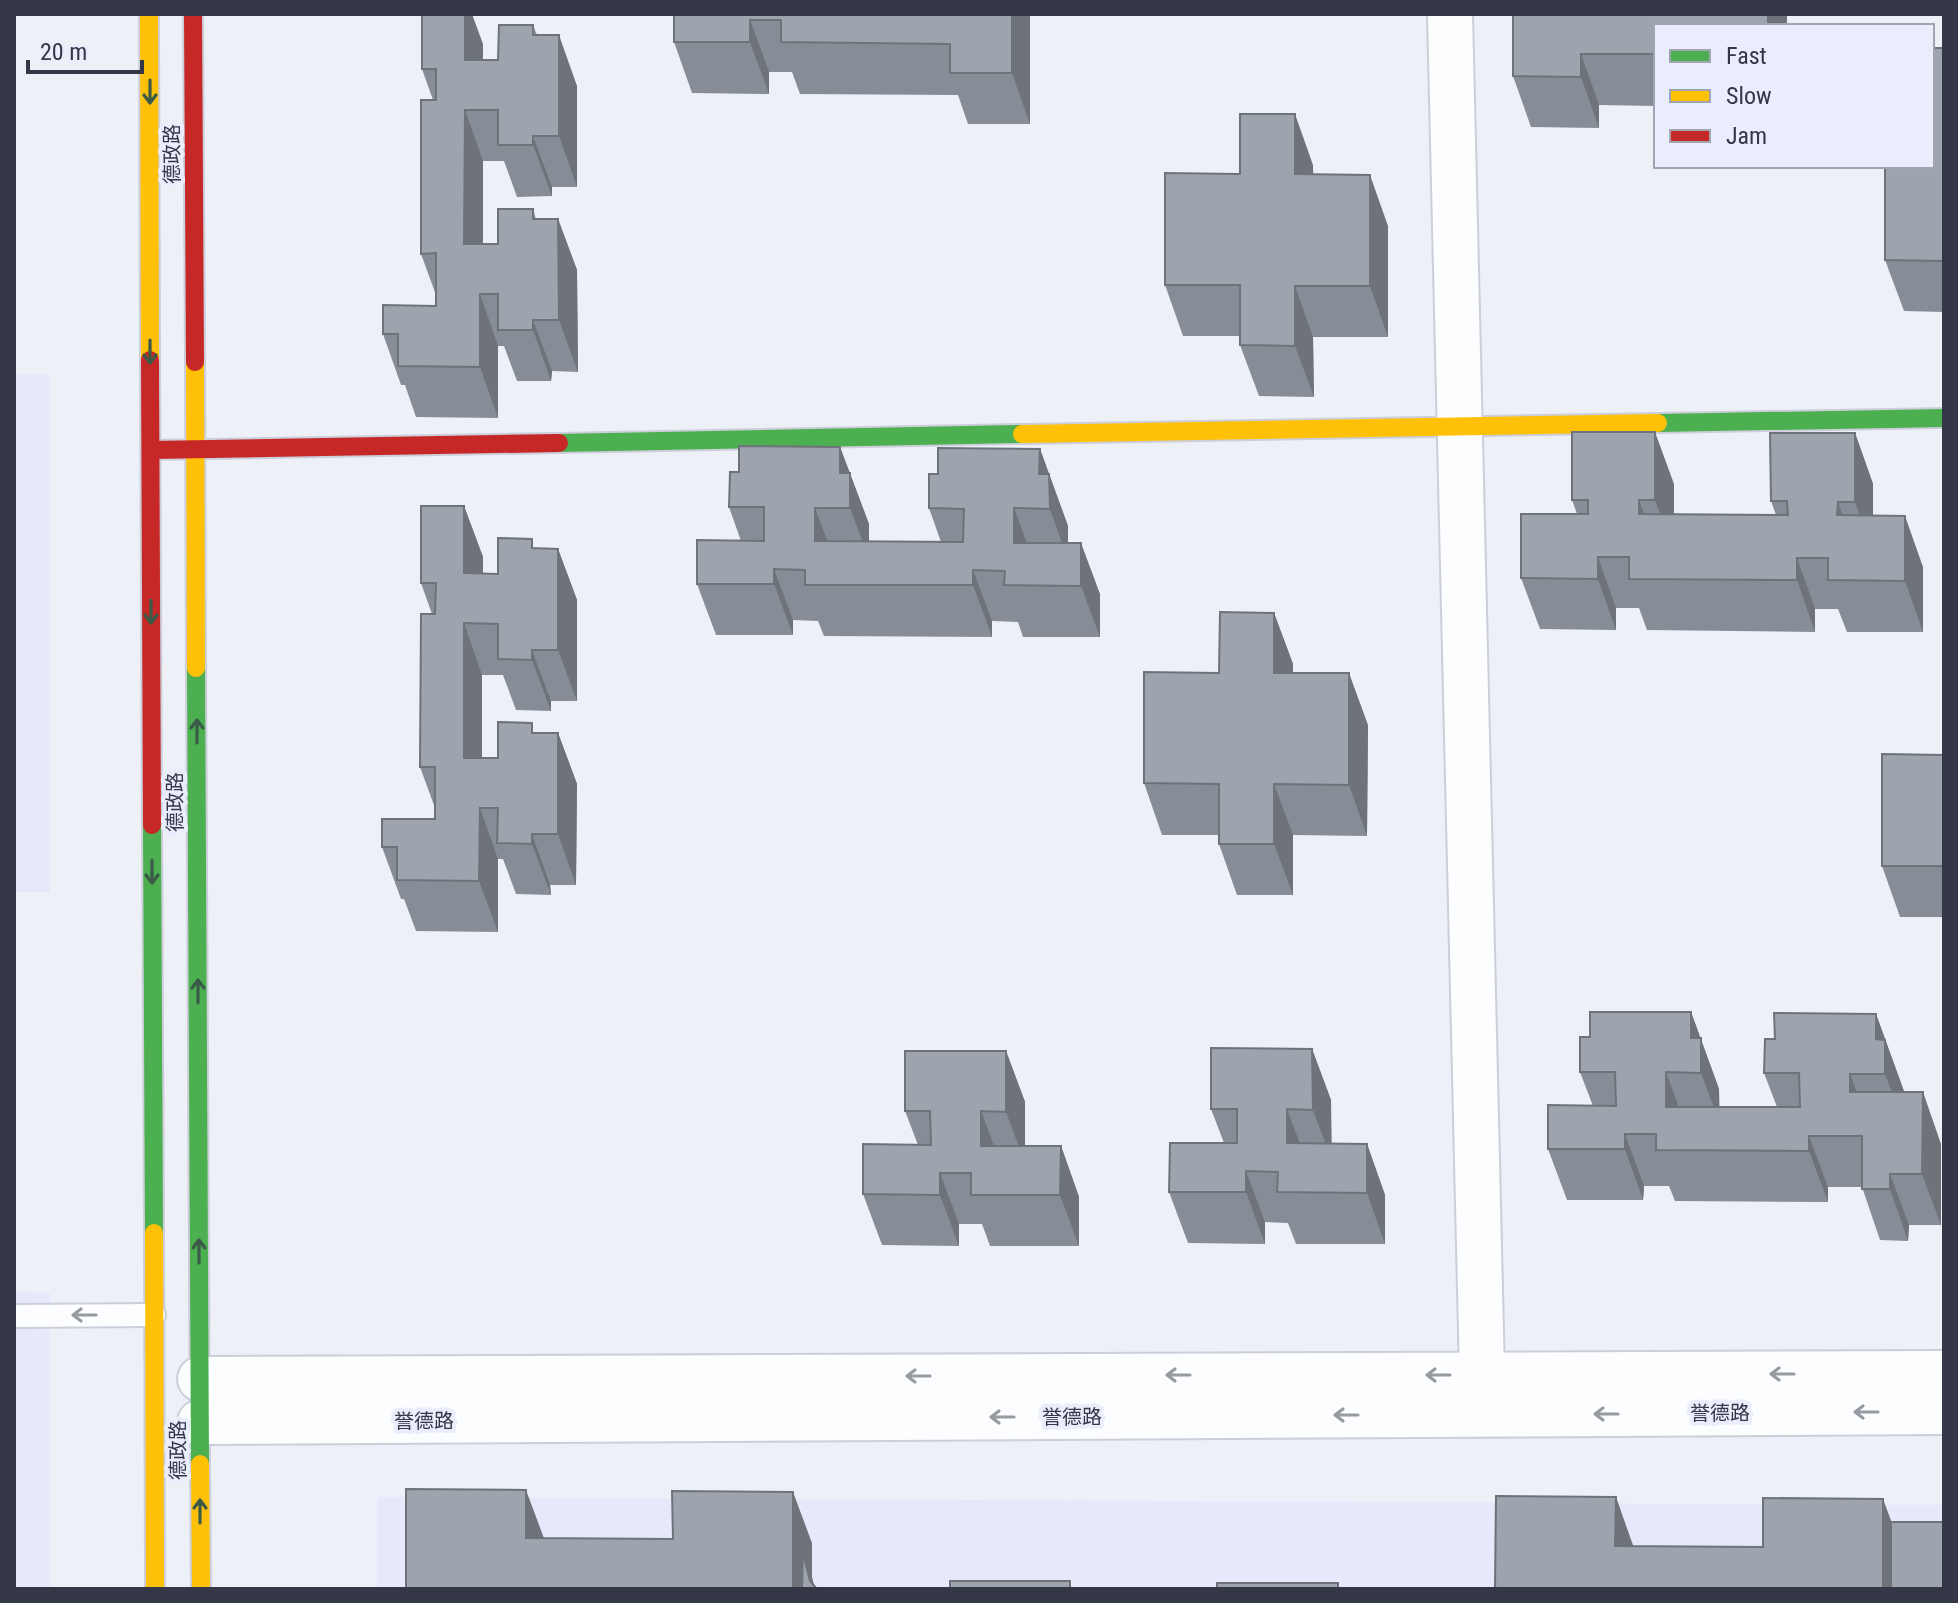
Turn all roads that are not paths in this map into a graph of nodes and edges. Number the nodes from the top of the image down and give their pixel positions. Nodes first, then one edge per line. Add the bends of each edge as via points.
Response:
1 (149, 14) edge
2 (193, 14) edge
3 (1450, 14) edge
4 (1944, 418) edge
5 (1459, 427) junction
6 (151, 450) junction
7 (196, 450) junction
8 (154, 1315) junction
9 (14, 1316) edge
10 (1944, 1373) edge
11 (1482, 1374) junction
12 (200, 1379) junction
13 (1944, 1412) edge
14 (200, 1422) junction
15 (155, 1589) edge
16 (201, 1589) edge

1 -> 6 main road, 德政路
2 - 7 main road, 德政路
3 - 5 street
4 - 5 main road
5 - 7 main road
5 - 11 street
6 - 7 main road
6 -> 8 main road, 德政路
12 -> 7 main road, 德政路
8 -> 9 lane
8 - 15 main road, 德政路
10 -> 11 street, 誉德路
11 -> 12 street, 誉德路
12 - 14 main road, 德政路
13 -> 14 street, 誉德路
16 -> 14 main road, 德政路

